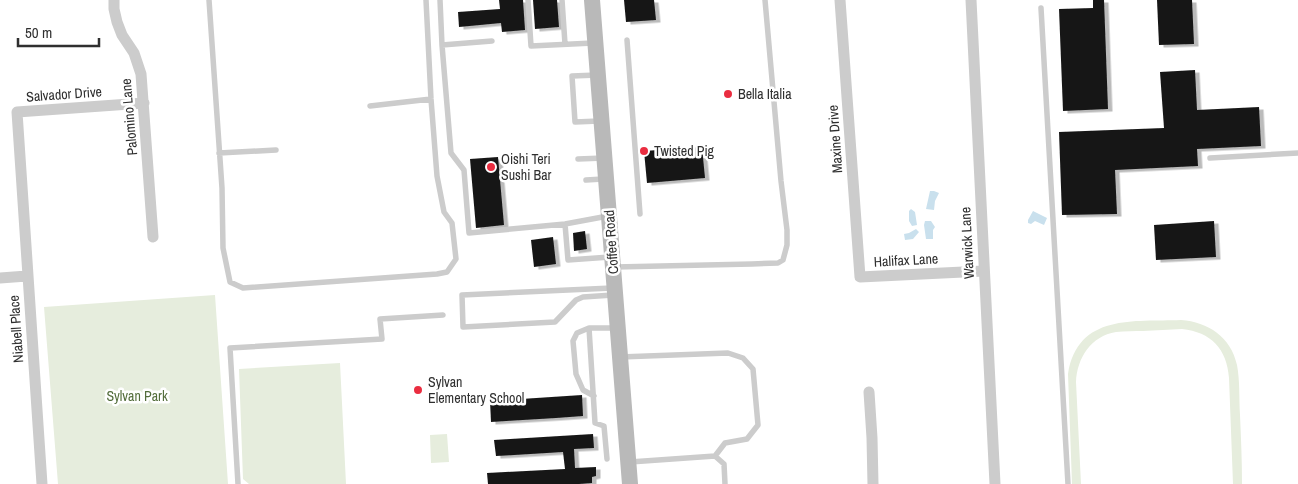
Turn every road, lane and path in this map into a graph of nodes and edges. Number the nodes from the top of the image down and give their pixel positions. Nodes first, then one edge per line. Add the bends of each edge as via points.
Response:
1 (114, 0) edge
2 (209, 0) edge
3 (426, 0) edge
4 (440, 0) edge
5 (528, 0) edge
6 (562, 0) edge
7 (592, 0) edge
8 (765, 0) edge
9 (840, 0) edge
10 (971, 0) edge
11 (1041, 8) dead end
12 (627, 40) dead end
13 (492, 41) dead end
14 (595, 42) junction
15 (565, 44) junction
16 (442, 45) junction
17 (597, 75) junction
18 (431, 98) junction
19 (144, 103) junction
20 (370, 106) dead end
21 (16, 112) joint
22 (601, 121) junction
23 (276, 150) dead end
24 (219, 153) junction
25 (1298, 153) edge
26 (604, 158) junction
27 (1210, 158) dead end
28 (578, 159) dead end
29 (606, 179) junction
30 (586, 180) dead end
31 (640, 214) dead end
32 (608, 216) junction
33 (565, 224) junction
34 (153, 237) dead end
35 (612, 262) junction
36 (984, 271) junction
37 (27, 276) junction
38 (860, 277) joint
39 (0, 278) edge
40 (615, 291) junction
41 (443, 315) dead end
42 (589, 328) junction
43 (617, 328) junction
44 (620, 357) junction
45 (869, 392) dead end
46 (594, 396) junction
47 (715, 456) junction
48 (606, 460) dead end
49 (628, 462) junction
50 (42, 484) edge
51 (238, 484) edge
52 (630, 484) edge
53 (725, 484) edge
54 (873, 484) edge
55 (995, 484) edge
56 (1068, 484) edge

1 - 19 street, Palomino Lane via 117,22 139,65
2 - 24 lane
3 - 18 lane
4 - 16 lane
5 - 15 lane via 532,46
6 - 15 lane
7 - 14 main road, Coffee Road
8 - 35 lane via 787,230 783,260 752,264
9 - 38 street, Maxine Drive
10 - 36 street, Warwick Lane
11 - 56 lane
12 - 31 lane
13 - 16 lane
14 - 15 lane
14 - 17 main road, Coffee Road
16 - 33 lane via 451,153 464,170 469,233
17 - 22 main road, Coffee Road
17 - 22 lane via 572,76 575,122
18 - 20 lane
18 - 24 lane via 437,176 444,212 452,223 456,259 447,272 243,288 230,282 223,248
19 - 21 street, Salvador Drive
19 - 34 street, Palomino Lane
21 - 37 street, Niabell Place
22 - 26 main road, Coffee Road
23 - 24 lane
25 - 27 lane
26 - 28 lane
26 - 29 main road, Coffee Road
29 - 30 lane
29 - 32 main road, Coffee Road
32 - 33 lane
32 - 35 main road, Coffee Road
33 - 35 lane via 568,260
35 - 40 main road, Coffee Road
36 - 38 street, Halifax Lane
36 - 55 street, Warwick Lane
37 - 39 street
37 - 50 street, Niabell Place
40 - 40 lane via 576,300 555,322 463,327 462,295
40 - 43 main road, Coffee Road
41 - 51 lane via 380,319 382,339 230,348
42 - 43 lane
42 - 46 lane
42 - 46 lane via 577,333 574,341 576,374 583,390
43 - 44 main road, Coffee Road
44 - 47 lane via 728,353 743,358 753,369 758,425 747,440 725,443
44 - 49 main road, Coffee Road
45 - 54 street
46 - 48 lane via 595,423 604,426
47 - 49 lane
47 - 53 lane via 724,464
49 - 52 main road, Coffee Road

